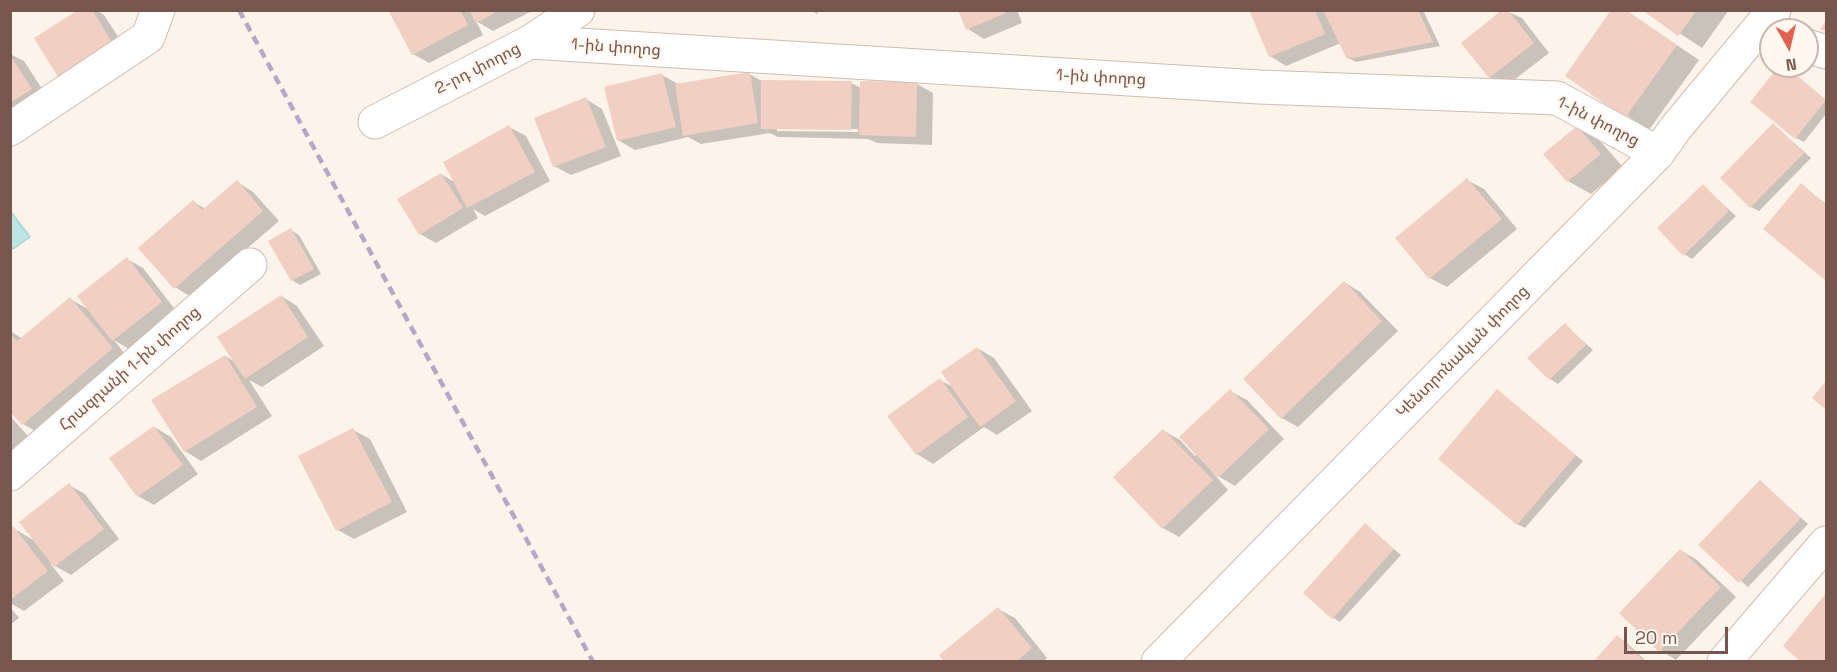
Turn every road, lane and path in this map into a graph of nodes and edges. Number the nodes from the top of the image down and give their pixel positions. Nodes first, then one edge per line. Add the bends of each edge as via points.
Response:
1 (158, 10) edge
2 (578, 10) edge
3 (1759, 36) edge
4 (530, 42) junction
5 (375, 122) dead end
6 (10, 129) edge
7 (1658, 153) junction
8 (250, 265) dead end
9 (10, 474) edge
10 (1827, 543) edge
11 (1158, 662) edge
12 (1724, 662) edge

1 - 6 street via 148,37
2 - 4 street, 2-րդ փողոց
3 - 7 street, Կենտրոնական փողոց
4 - 5 street, 2-րդ փողոց
4 - 7 street, 1-ին փողոց via 1259,87 1557,98
7 - 11 street, Կենտրոնական փողոց
8 - 9 street, Հրազդանի 1-ին փողոց
10 - 12 street

